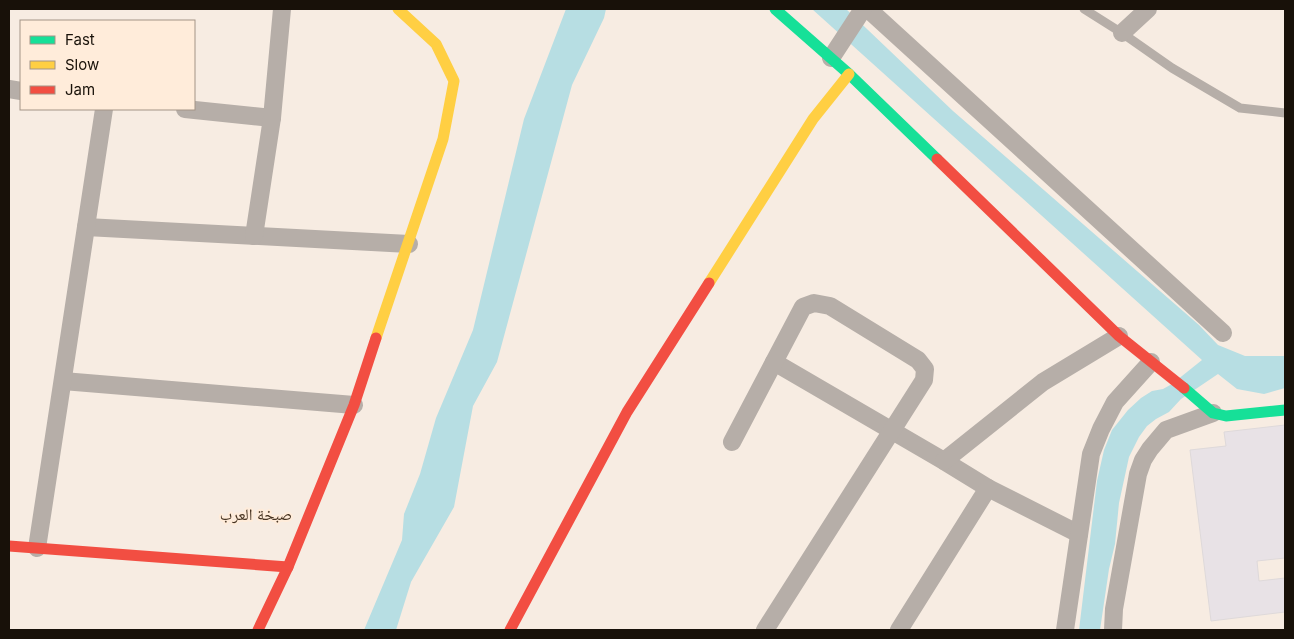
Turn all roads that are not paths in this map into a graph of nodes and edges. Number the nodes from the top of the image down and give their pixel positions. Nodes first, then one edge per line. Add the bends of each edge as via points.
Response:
1 (282, 9) edge
2 (398, 9) edge
3 (775, 9) edge
4 (1084, 9) edge
5 (1148, 9) edge
6 (864, 10) edge
7 (1122, 33) junction
8 (834, 54) junction
9 (850, 74) junction
10 (104, 110) edge
11 (195, 110) edge
12 (1285, 113) edge
13 (272, 118) junction
14 (86, 226) junction
15 (254, 236) junction
16 (408, 244) junction
17 (1223, 332) dead end
18 (1120, 336) junction
19 (774, 362) junction
20 (1151, 362) junction
21 (63, 381) junction
22 (354, 405) junction
23 (1285, 410) edge
24 (1213, 413) junction
25 (892, 431) junction
26 (732, 442) dead end
27 (944, 461) junction
28 (988, 488) junction
29 (1079, 534) junction
30 (9, 546) edge
31 (37, 548) junction
32 (288, 567) junction
33 (772, 628) edge
34 (258, 630) edge
35 (510, 630) edge
36 (899, 630) edge
37 (1065, 630) edge
38 (1113, 630) edge

1 - 13 street
2 - 16 street via 436,44 454,81 444,139
3 - 8 street
4 - 7 lane
5 - 7 street
6 - 8 street
6 - 17 street
7 - 12 lane via 1172,68 1240,108
8 - 9 street
9 - 18 street
9 - 35 street via 813,119 627,412
10 - 14 street
11 - 13 street
13 - 15 street
14 - 15 street
14 - 21 street
15 - 16 street
16 - 22 street
18 - 20 street
18 - 27 street via 1043,382
19 - 25 street
19 - 25 street via 803,307 814,303 830,306 918,360 925,369 924,380
19 - 26 street
20 - 24 street
20 - 29 street via 1115,402 1101,429 1091,454
21 - 22 street
21 - 31 street
22 - 32 street
23 - 24 street via 1226,416
24 - 38 street via 1166,430 1143,460 1114,609
25 - 27 street
25 - 33 street
27 - 28 street
28 - 29 street
28 - 36 street
29 - 37 street
30 - 31 street
31 - 32 street
32 - 34 street

